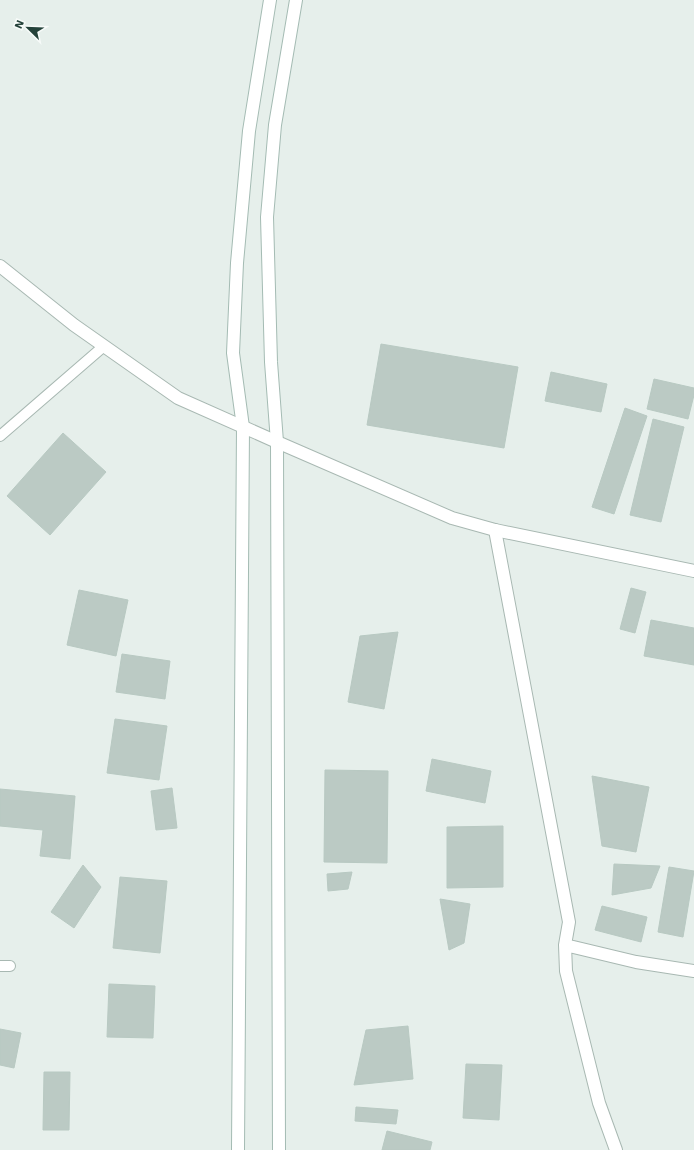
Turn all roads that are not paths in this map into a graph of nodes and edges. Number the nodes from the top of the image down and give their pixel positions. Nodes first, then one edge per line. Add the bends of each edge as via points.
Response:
1 (270, 0) edge
2 (296, 0) edge
3 (0, 266) edge
4 (104, 346) junction
5 (243, 427) junction
6 (0, 436) edge
7 (277, 442) junction
8 (495, 530) junction
9 (694, 571) edge
10 (565, 945) junction
11 (694, 971) edge
12 (238, 1150) edge
13 (279, 1150) edge
14 (616, 1150) edge

1 - 5 main road via 249,131 237,263 233,353
2 - 7 main road via 275,125 267,217 270,362
3 - 4 main road
4 - 5 main road via 178,398
4 - 6 lane
5 - 7 main road
5 - 12 main road
7 - 8 main road via 452,518
7 - 13 main road
8 - 9 main road
8 - 10 main road via 569,922
10 - 11 main road via 636,962
10 - 14 main road via 566,971 599,1103

